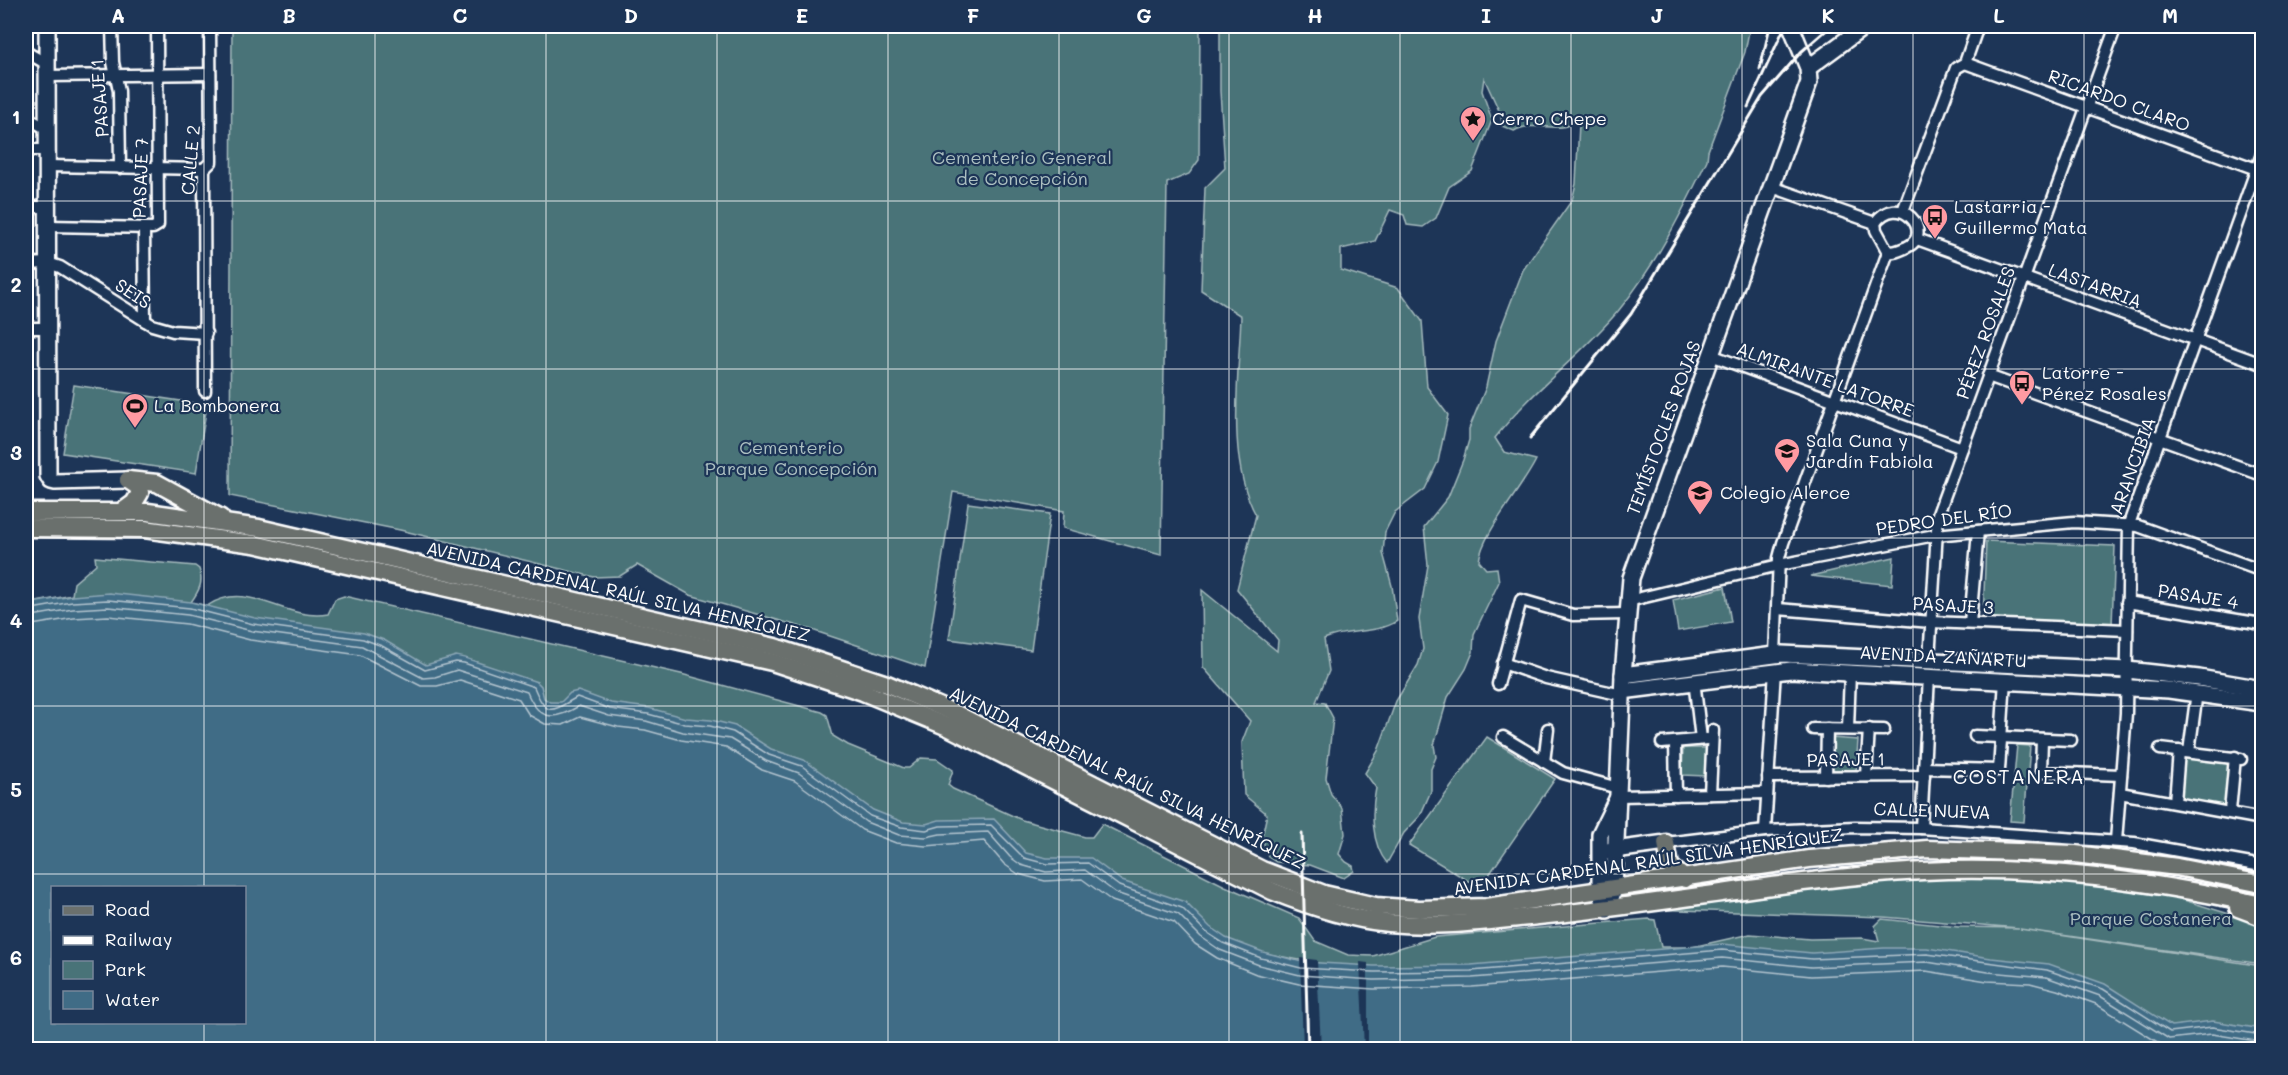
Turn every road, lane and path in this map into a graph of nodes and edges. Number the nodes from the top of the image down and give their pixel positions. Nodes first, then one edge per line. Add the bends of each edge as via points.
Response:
1 (47, 26) edge
2 (112, 26) edge
3 (157, 26) edge
4 (210, 26) edge
5 (1791, 26) edge
6 (1865, 26) edge
7 (1978, 26) edge
8 (2116, 26) edge
9 (2256, 26) edge
10 (2262, 28) edge
11 (26, 52) edge
12 (1965, 63) junction
13 (1808, 69) junction
14 (47, 70) junction
15 (210, 74) junction
16 (116, 75) junction
17 (158, 75) junction
18 (2087, 107) junction
19 (26, 117) edge
20 (47, 129) junction
21 (26, 150) edge
22 (2262, 154) edge
23 (48, 158) junction
24 (120, 168) junction
25 (159, 168) junction
26 (204, 169) junction
27 (2260, 170) edge
28 (1772, 188) junction
29 (26, 207) edge
30 (48, 207) junction
31 (1903, 211) junction
32 (1875, 223) junction
33 (48, 226) junction
34 (144, 228) junction
35 (1917, 239) junction
36 (1888, 252) junction
37 (48, 263) junction
38 (26, 264) edge
39 (2024, 278) junction
40 (145, 321) junction
41 (26, 328) edge
42 (48, 328) junction
43 (206, 333) junction
44 (2195, 340) junction
45 (1711, 356) junction
46 (2262, 364) edge
47 (1988, 376) junction
48 (205, 391) dead end
49 (1834, 401) junction
50 (2160, 438) junction
51 (1962, 447) junction
52 (2262, 476) edge
53 (128, 480) junction
54 (123, 511) junction
55 (26, 512) edge
56 (232, 524) junction
57 (2129, 524) junction
58 (26, 528) edge
59 (1977, 531) junction
60 (1935, 535) junction
61 (1779, 565) junction
62 (2262, 570) edge
63 (2127, 602) junction
64 (1627, 607) junction
65 (1778, 609) junction
66 (1931, 622) junction
67 (1970, 623) junction
68 (2262, 624) edge
69 (2127, 630) junction
70 (1775, 662) junction
71 (1503, 663) junction
72 (1929, 668) junction
73 (2127, 670) junction
74 (1850, 672) junction
75 (1623, 675) junction
76 (1695, 680) junction
77 (2005, 680) junction
78 (1498, 684) dead end
79 (2127, 687) junction
80 (2262, 690) edge
81 (2197, 692) junction
82 (1622, 693) junction
83 (2262, 703) edge
84 (1548, 729) dead end
85 (1813, 729) dead end
86 (1827, 729) junction
87 (1848, 729) junction
88 (1869, 729) junction
89 (1884, 729) dead end
90 (1975, 735) dead end
91 (1503, 737) dead end
92 (2001, 737) junction
93 (1701, 739) junction
94 (2042, 739) junction
95 (2071, 740) dead end
96 (1675, 742) junction
97 (1662, 743) dead end
98 (2160, 749) dead end
99 (2184, 752) junction
100 (1544, 762) junction
101 (1924, 772) junction
102 (2121, 775) junction
103 (1866, 776) junction
104 (1768, 777) junction
105 (1826, 777) junction
106 (1618, 792) junction
107 (1767, 793) junction
108 (2120, 793) junction
109 (1710, 794) junction
110 (1676, 795) junction
111 (2175, 802) junction
112 (2230, 811) junction
113 (2262, 819) edge
114 (1921, 828) junction
115 (1765, 831) junction
116 (2116, 841) junction
117 (1666, 843) junction
118 (1616, 849) junction
119 (1599, 853) junction
120 (2262, 866) edge
121 (1685, 879) junction
122 (2262, 884) edge
123 (1607, 890) junction
124 (2192, 890) junction
125 (2262, 905) edge
126 (1607, 910) junction
127 (2262, 917) edge

1 - 14 street
2 - 16 street, PASAJE 1
3 - 17 street, PASAJE 7
4 - 15 street, CALLE 2
5 - 13 street
6 - 13 street
7 - 12 street
8 - 18 street, PÉREZ ROSALES
9 - 10 street
11 - 14 street
12 - 18 street, RICARDO CLARO
12 - 31 street via 1956,68
13 - 28 street, TEMÍSTOCLES ROJAS via 1807,86
14 - 16 street
14 - 20 street
15 - 17 street
15 - 26 street, CALLE 2 via 211,162
16 - 17 street
16 - 24 street, PASAJE 1
17 - 25 street, PASAJE 7
18 - 27 street, RICARDO CLARO
18 - 39 street, PÉREZ ROSALES
19 - 20 street
20 - 23 street
21 - 23 street
22 - 27 street, ARANCIBIA
23 - 24 street
23 - 30 street
24 - 25 street
25 - 26 street
25 - 34 street, PASAJE 7 via 159,223 155,228
26 - 43 street, CALLE 2
27 - 44 street, ARANCIBIA
28 - 32 street
28 - 45 street, TEMÍSTOCLES ROJAS
29 - 30 street
30 - 33 street
31 - 32 street via 1895,211
31 - 35 street via 1910,215
32 - 36 street
33 - 34 street
33 - 37 street
34 - 40 street, PASAJE 7
35 - 36 street
35 - 39 street, LASTARRIA
36 - 49 street
37 - 38 street
37 - 40 street, SEIS
37 - 42 street
39 - 44 street, LASTARRIA
39 - 47 street, PÉREZ ROSALES
40 - 43 street, SEIS via 165,330
41 - 42 street
42 - 53 street via 51,481
43 - 48 street, CALLE 2
44 - 46 street, LASTARRIA
44 - 50 street, ARANCIBIA
45 - 49 street, ALMIRANTE LATORRE
45 - 64 street, TEMÍSTOCLES ROJAS via 1634,570
47 - 50 street
47 - 51 street, PÉREZ ROSALES
49 - 51 street, ALMIRANTE LATORRE
49 - 61 street via 1783,543
50 - 52 street
50 - 57 street, ARANCIBIA
51 - 60 street, PÉREZ ROSALES via 1938,514
53 - 54 main road via 140,493
53 - 56 main road via 157,483
54 - 55 main road, AVENIDA CARDENAL RAÚL SILVA HENRÍQUEZ
54 - 56 main road, AVENIDA CARDENAL RAÚL SILVA HENRÍQUEZ
56 - 123 main road, AVENIDA CARDENAL RAÚL SILVA HENRÍQUEZ via 712,631 848,670 971,721 1262,870 1341,899 1398,908 1463,909
57 - 59 street, PEDRO DEL RÍO via 2074,522
57 - 62 street, PEDRO DEL RÍO
57 - 63 street, ARANCIBIA
58 - 126 main road, AVENIDA CARDENAL RAÚL SILVA HENRÍQUEZ via 144,529 243,542 772,662 940,723 1248,880 1299,902 1342,914 1387,923 1434,925
59 - 60 street, PEDRO DEL RÍO
59 - 67 street
60 - 61 street, PEDRO DEL RÍO
60 - 66 street, PÉREZ ROSALES
61 - 64 street, PEDRO DEL RÍO
61 - 65 street
63 - 68 street, PASAJE 4
63 - 69 street, ARANCIBIA
64 - 71 street, PEDRO DEL RÍO via 1581,616 1521,600
64 - 75 street, TEMÍSTOCLES ROJAS
65 - 66 street, PASAJE 3
65 - 70 street
66 - 67 street, PASAJE 3
66 - 72 street, PÉREZ ROSALES
67 - 69 street, PASAJE 3
69 - 73 street, ARANCIBIA
70 - 72 street, AVENIDA ZAÑARTU
70 - 74 street, AVENIDA ZAÑARTU
70 - 75 street, AVENIDA ZAÑARTU
70 - 76 street, AVENIDA ZAÑARTU
70 - 104 street
71 - 78 street
71 - 82 street via 1546,678
72 - 73 street, AVENIDA ZAÑARTU
72 - 74 street, AVENIDA ZAÑARTU
72 - 77 street, AVENIDA ZAÑARTU
72 - 101 street, PÉREZ ROSALES
73 - 79 street, ARANCIBIA
73 - 80 street, AVENIDA ZAÑARTU
74 - 87 street
75 - 82 street, TEMÍSTOCLES ROJAS
76 - 82 street, AVENIDA ZAÑARTU
76 - 93 street
77 - 79 street, AVENIDA ZAÑARTU
77 - 92 street
79 - 81 street, AVENIDA ZAÑARTU
79 - 102 street, ARANCIBIA
81 - 83 street, AVENIDA ZAÑARTU
81 - 99 street
82 - 106 street, TEMÍSTOCLES ROJAS
84 - 100 street
85 - 86 street
86 - 87 street
86 - 105 street
87 - 88 street
88 - 89 street
88 - 103 street
90 - 92 street
91 - 100 street
92 - 94 street
92 - 101 street, PASAJE 1 via 1999,770
93 - 96 street
93 - 109 street via 1713,734
94 - 95 street
94 - 102 street via 2041,771
96 - 97 street
96 - 110 street
98 - 99 street
99 - 111 street
99 - 112 street via 2238,758
100 - 106 street via 1572,777
101 - 103 street, PASAJE 1
101 - 114 street, PÉREZ ROSALES
102 - 108 street, ARANCIBIA
103 - 105 street, PASAJE 1
104 - 105 street, PASAJE 1
104 - 107 street
106 - 110 street
106 - 118 street, TEMÍSTOCLES ROJAS
106 - 119 street, TEMÍSTOCLES ROJAS via 1602,826
107 - 109 street
107 - 115 street
108 - 111 street
108 - 116 street, ARANCIBIA
109 - 110 street
111 - 112 street
112 - 113 street
114 - 115 street, CALLE NUEVA
114 - 116 street, CALLE NUEVA
115 - 117 street, CALLE NUEVA
116 - 120 street, CALLE NUEVA
117 - 118 street, CALLE NUEVA
117 - 121 main road via 1670,866
118 - 119 street, CALLE NUEVA
118 - 123 street, TEMÍSTOCLES ROJAS
119 - 123 street, TEMÍSTOCLES ROJAS
121 - 122 main road, AVENIDA CARDENAL RAÚL SILVA HENRÍQUEZ via 1851,854 1981,849 2075,854 2177,867
121 - 123 main road, AVENIDA CARDENAL RAÚL SILVA HENRÍQUEZ
123 - 126 street, TEMÍSTOCLES ROJAS
124 - 125 main road, AVENIDA CARDENAL RAÚL SILVA HENRÍQUEZ
124 - 126 main road, AVENIDA CARDENAL RAÚL SILVA HENRÍQUEZ via 2062,874 1943,870 1809,882
124 - 127 main road

